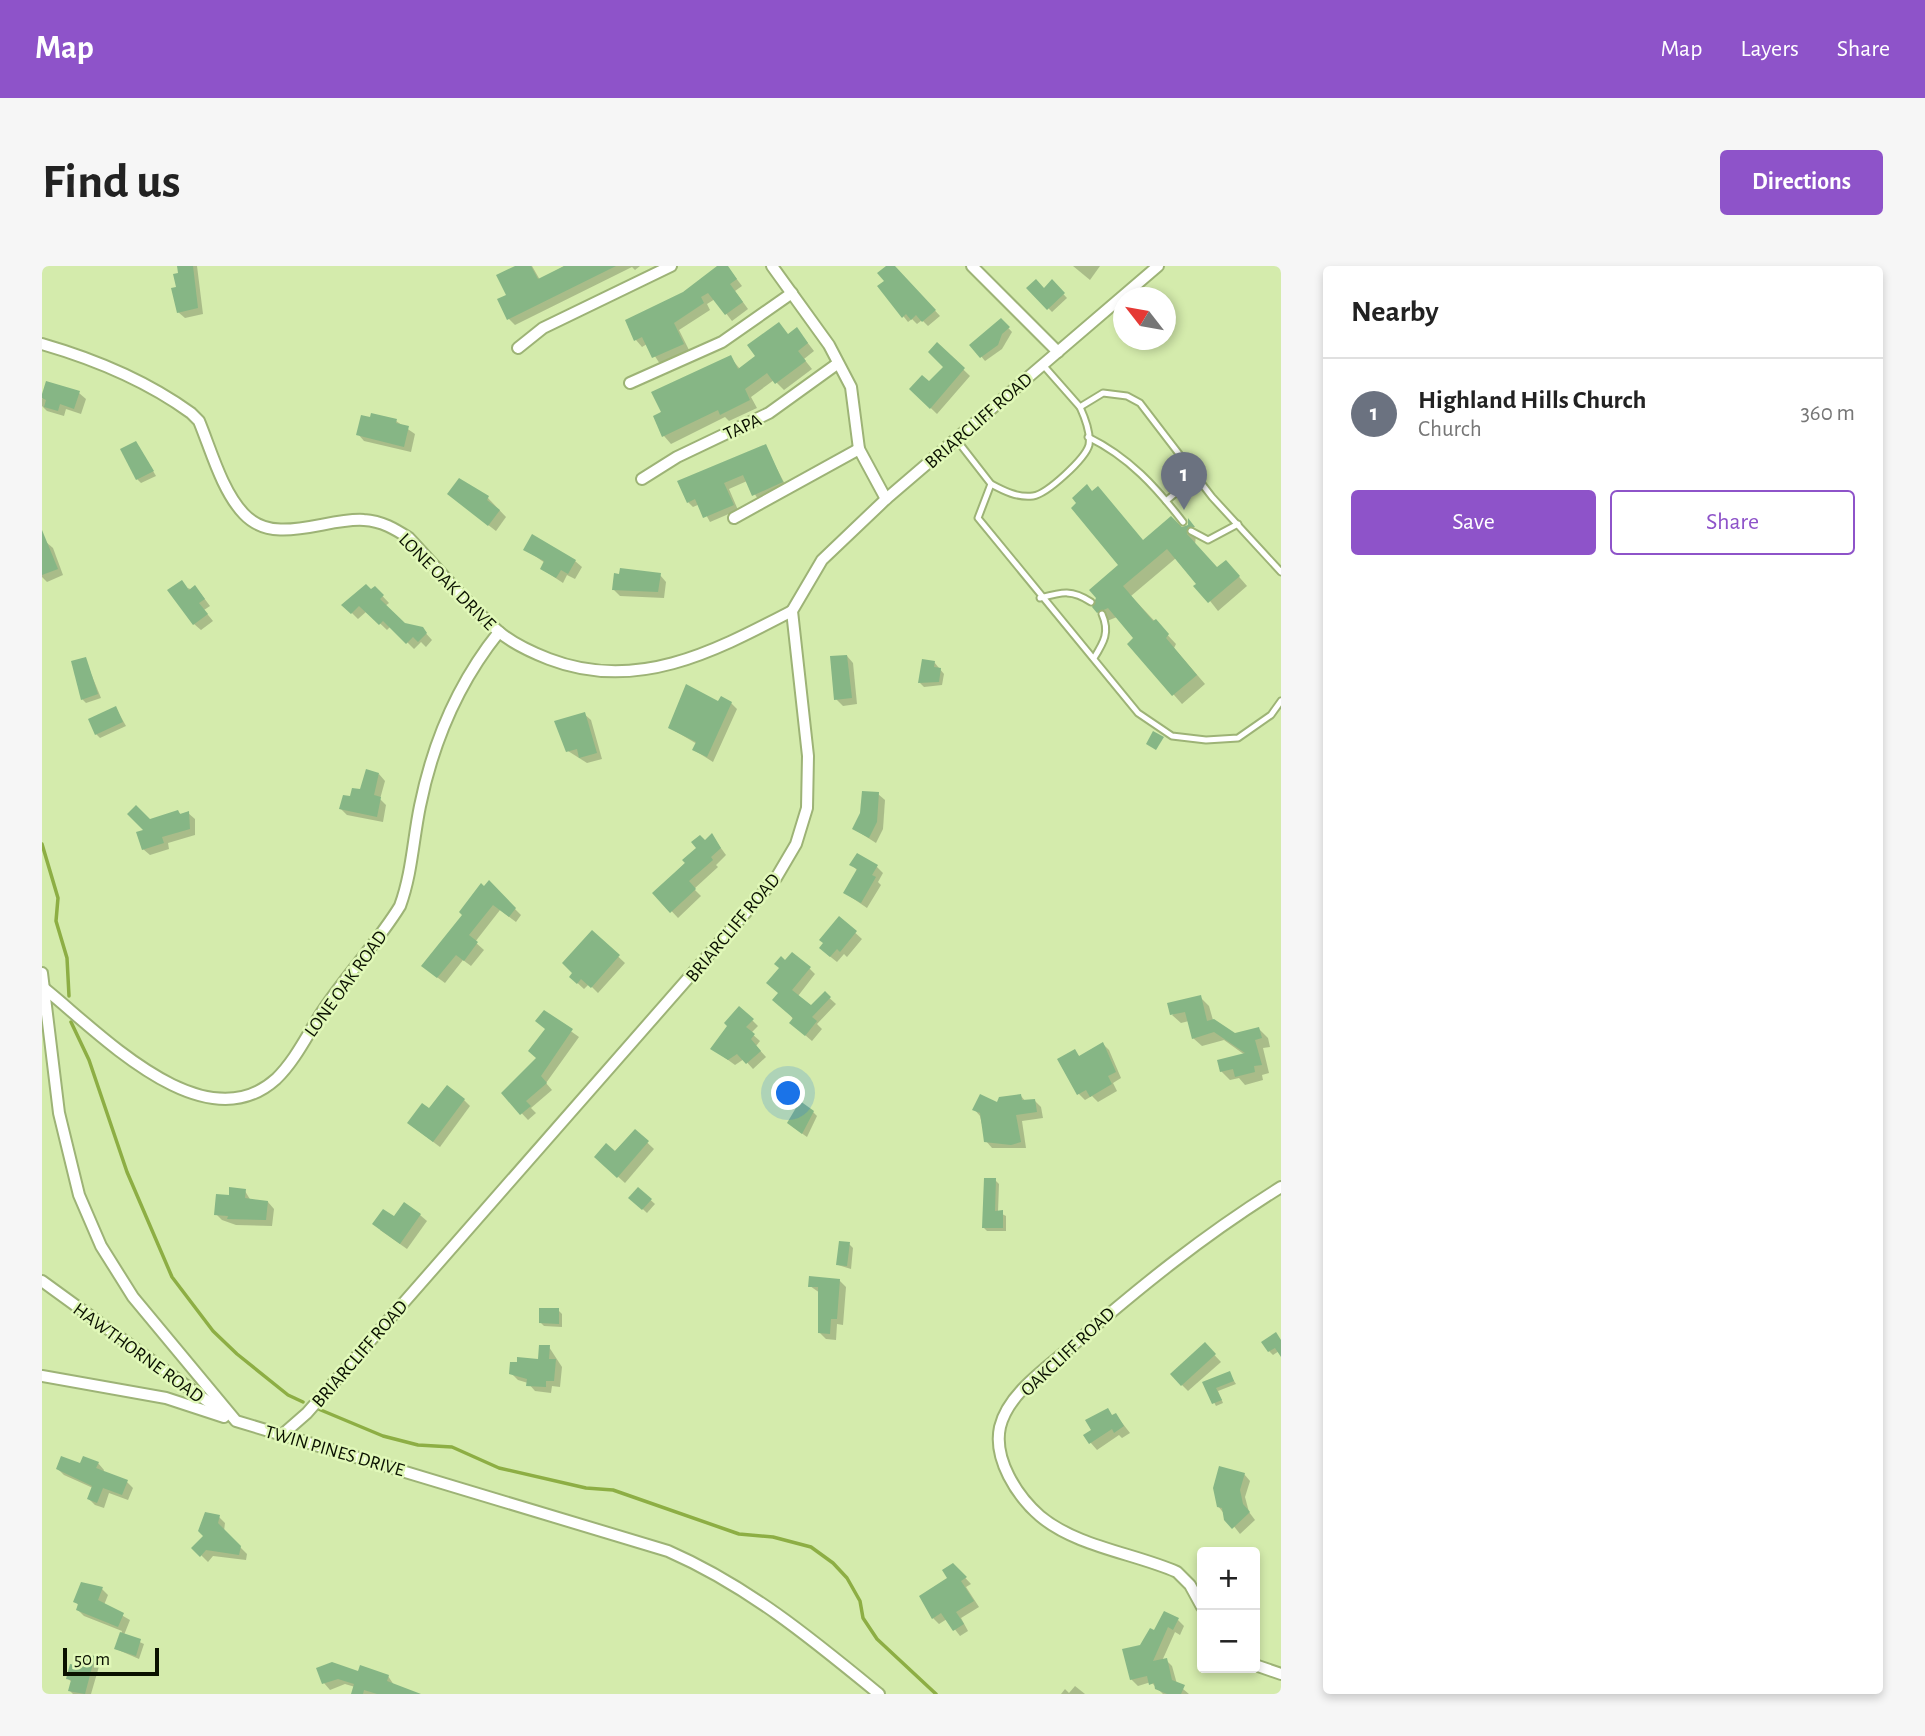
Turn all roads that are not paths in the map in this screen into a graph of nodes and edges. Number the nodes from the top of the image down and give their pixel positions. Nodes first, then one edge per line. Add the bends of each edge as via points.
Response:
1 (671, 266) edge
2 (772, 266) edge
3 (972, 266) edge
4 (1158, 266) edge
5 (792, 293) junction
6 (42, 344) edge
7 (518, 348) dead end
8 (1058, 352) junction
9 (837, 364) junction
10 (1043, 365) junction
11 (629, 383) dead end
12 (1080, 407) junction
13 (1088, 438) junction
14 (956, 439) junction
15 (859, 449) junction
16 (1196, 476) junction
17 (642, 479) dead end
18 (991, 484) junction
19 (887, 499) junction
20 (1166, 501) junction
21 (734, 518) dead end
22 (1183, 522) dead end
23 (1238, 524) junction
24 (1192, 531) dead end
25 (1281, 572) edge
26 (1040, 598) junction
27 (1091, 602) dead end
28 (792, 611) junction
29 (1102, 614) dead end
30 (499, 632) junction
31 (1094, 658) junction
32 (1281, 701) edge
33 (42, 973) edge
34 (45, 989) junction
35 (1281, 1187) edge
36 (42, 1281) edge
37 (42, 1376) edge
38 (236, 1421) junction
39 (283, 1434) junction
40 (1197, 1598) edge
41 (1260, 1667) edge
42 (1281, 1674) edge
43 (879, 1694) edge

1 - 7 street via 543,328
2 - 5 street
3 - 8 street
4 - 8 street, BRIARCLIFF ROAD
5 - 9 street
5 - 11 street via 722,342
6 - 30 street, LONE OAK DRIVE via 133,379 191,413 199,421 234,502 253,521 281,529 362,519 386,525 409,538
8 - 10 street, BRIARCLIFF ROAD
9 - 15 street via 853,393
9 - 17 street, TAPA via 769,413
10 - 12 lane
10 - 14 street, BRIARCLIFF ROAD
12 - 13 lane
12 - 16 lane via 1103,393 1140,403
13 - 18 lane via 1083,457 1036,496 1018,496
13 - 20 lane via 1124,457
14 - 18 lane
14 - 19 street, BRIARCLIFF ROAD
15 - 19 street
15 - 21 street
16 - 20 lane
16 - 23 lane
18 - 26 lane via 978,518
19 - 28 street, BRIARCLIFF ROAD via 822,560
20 - 22 lane
23 - 24 lane via 1208,540
23 - 25 lane
26 - 27 lane via 1068,591
26 - 31 lane
28 - 30 street, LONE OAK DRIVE via 703,656 640,671 593,671 564,664 529,651
28 - 39 street, BRIARCLIFF ROAD via 808,756 807,808 796,845 776,878 307,1413
29 - 31 lane via 1107,626 1105,640
30 - 34 street, LONE OAK ROAD via 464,683 431,755 410,878 400,906 277,1078 245,1098 228,1101 174,1087
31 - 32 lane via 1138,713 1172,736 1238,738 1271,715
33 - 34 street
34 - 38 street via 68,1158 101,1246 133,1297
35 - 40 street, OAKCLIFF ROAD via 1215,1229 1119,1303 1020,1393 1000,1426 999,1449 1005,1471 1038,1515 1074,1535 1177,1572
36 - 38 street, HAWTHORNE ROAD
37 - 38 street via 166,1398
38 - 39 street, TWIN PINES DRIVE
39 - 43 street, TWIN PINES DRIVE via 668,1550 715,1571 766,1604
41 - 42 street

